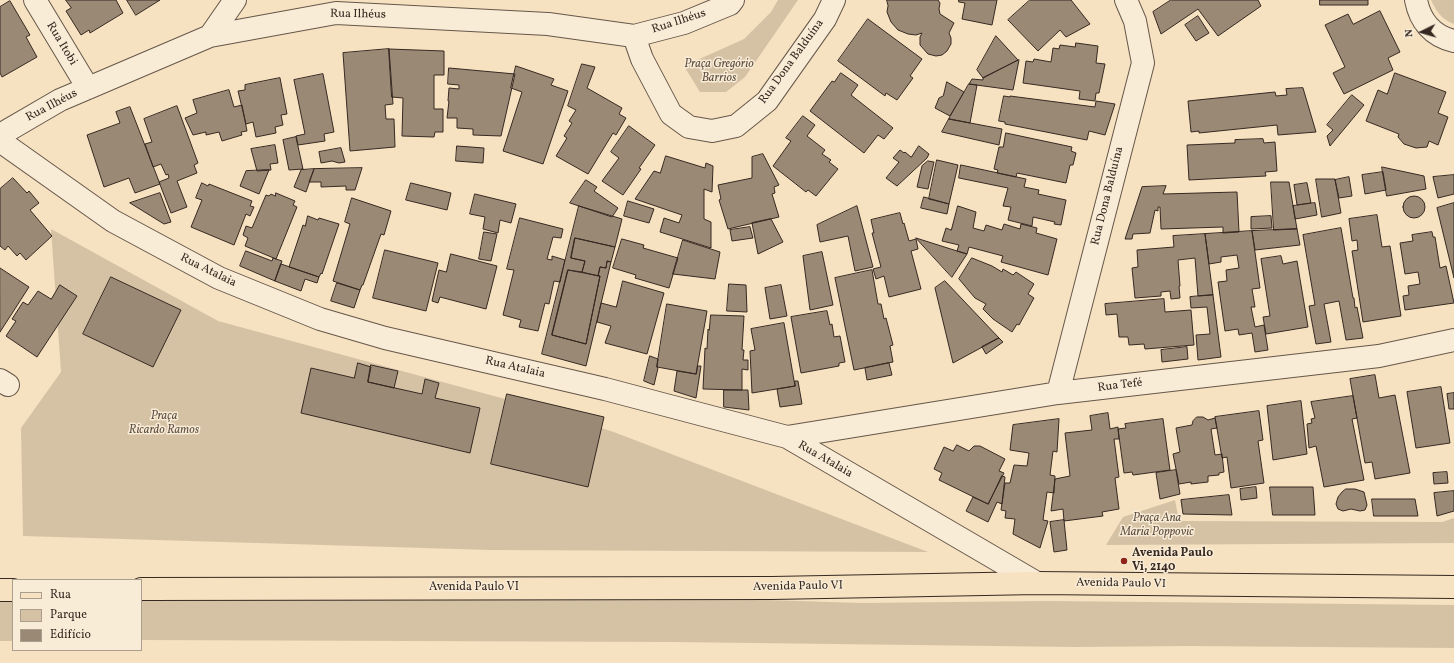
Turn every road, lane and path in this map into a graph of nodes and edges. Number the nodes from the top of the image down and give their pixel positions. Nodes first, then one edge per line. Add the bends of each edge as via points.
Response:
1 (34, 0) edge
2 (235, 0) edge
3 (733, 0) edge
4 (834, 0) edge
5 (1126, 0) edge
6 (1416, 0) edge
7 (210, 36) junction
8 (634, 36) junction
9 (1454, 41) edge
10 (88, 88) junction
11 (0, 135) edge
12 (0, 142) edge
13 (1454, 340) edge
14 (1058, 393) junction
15 (786, 437) junction
16 (1037, 583) junction
17 (1454, 587) edge
18 (142, 589) edge
19 (0, 590) edge
20 (12, 590) edge

1 - 10 street, Rua Itobi
2 - 7 street
3 - 8 street, Rua Ilhéus via 730,4 684,23
4 - 8 street, Rua Dona Balduína via 824,19 767,101 736,126 712,131 689,127 671,114 642,59
5 - 14 street, Rua Dona Balduína via 1135,21 1143,63
6 - 9 street via 1419,14 1426,26 1436,34
7 - 8 street, Rua Ilhéus via 336,13 548,24
7 - 10 street, Rua Ilhéus
10 - 11 street, Rua Ilhéus via 60,100
12 - 15 street, Rua Atalaia via 112,221 219,278 320,319 386,338 605,389
13 - 14 street, Rua Tefé via 1379,356
14 - 15 street, Rua Tefé
15 - 16 street, Rua Atalaia
16 - 17 main road, Avenida Paulo VI
16 - 18 main road, Avenida Paulo VI via 772,588
19 - 20 main road

